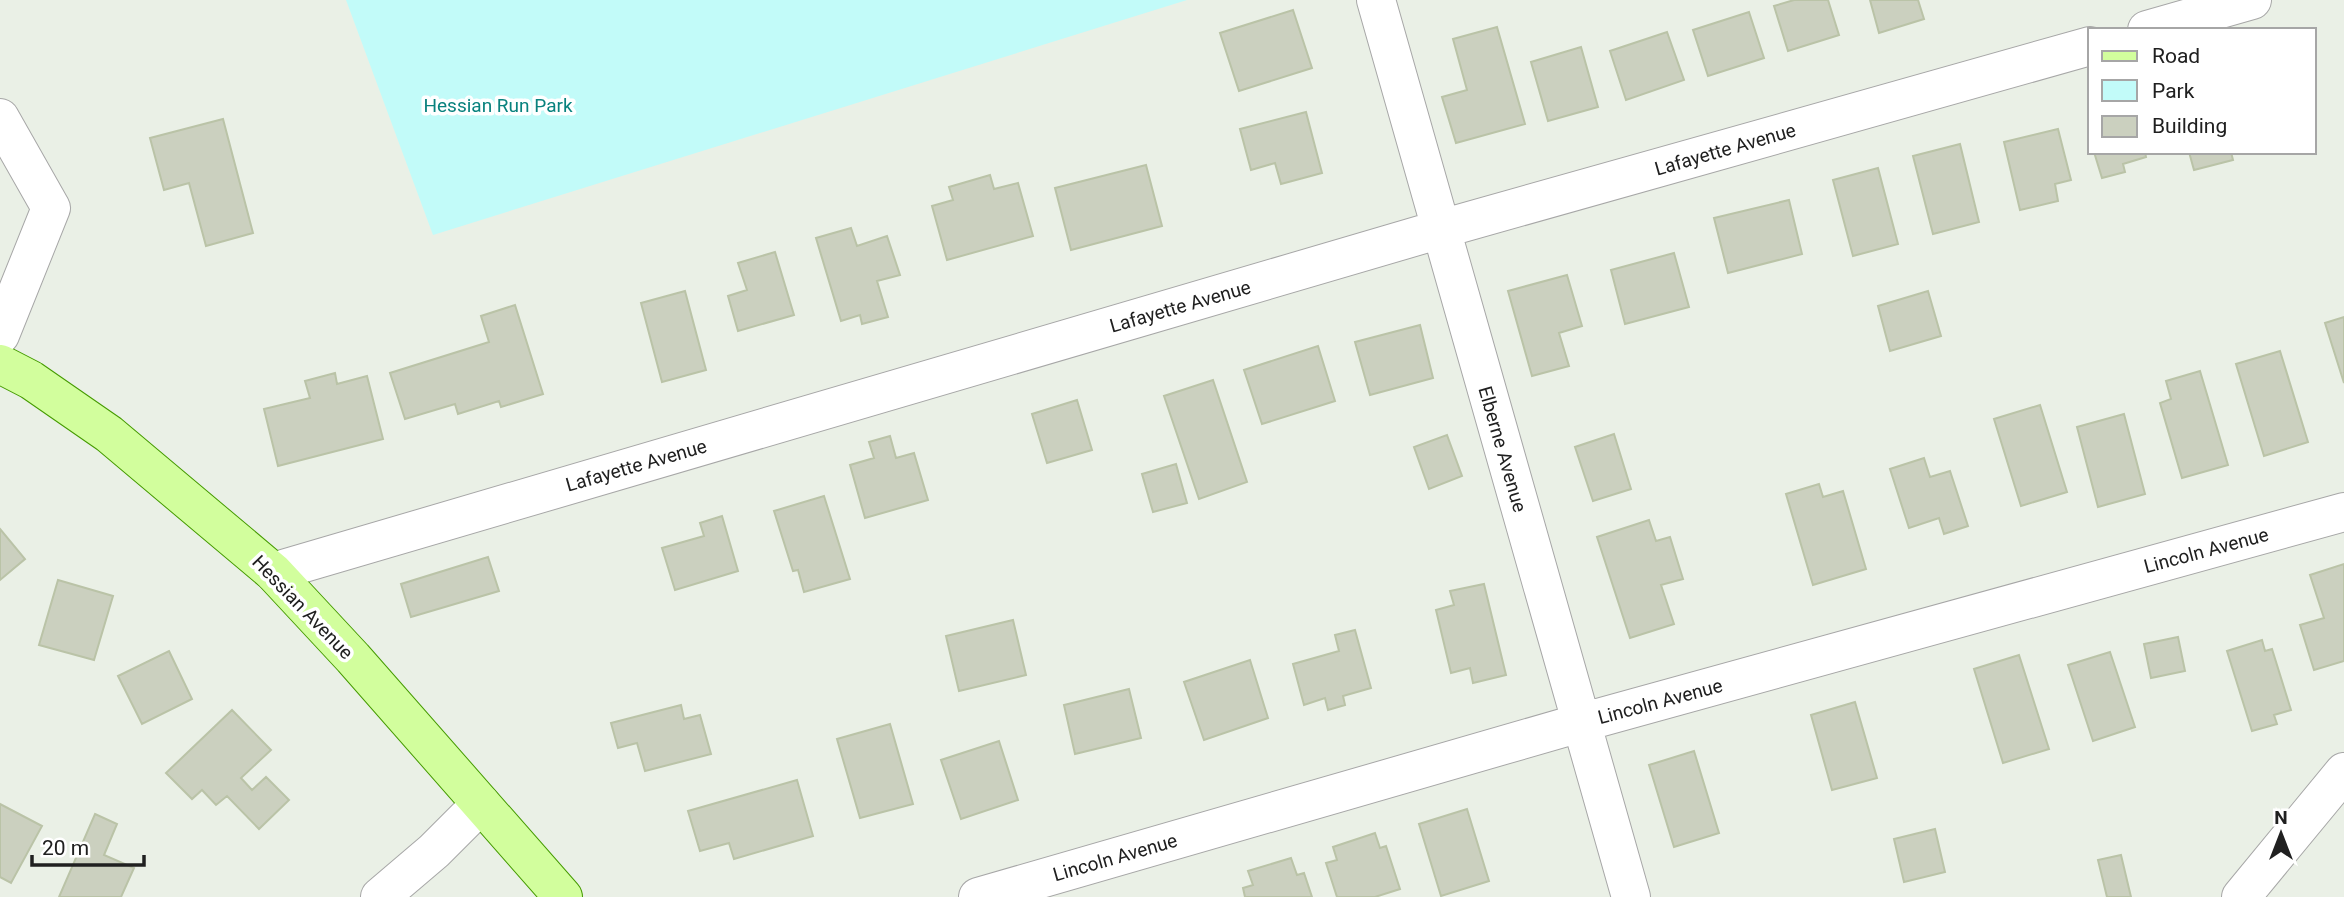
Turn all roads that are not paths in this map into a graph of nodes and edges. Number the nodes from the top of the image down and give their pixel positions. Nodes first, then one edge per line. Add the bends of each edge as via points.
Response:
1 (1376, 0) edge
2 (2252, 0) edge
3 (2154, 28) edge
4 (2088, 47) edge
5 (0, 118) edge
6 (1441, 229) junction
7 (0, 335) edge
8 (0, 364) edge
9 (2344, 512) edge
10 (273, 572) junction
11 (1580, 723) junction
12 (2344, 772) edge
13 (481, 804) junction
14 (557, 895) edge
15 (380, 897) edge
16 (978, 897) edge
17 (1631, 897) edge
18 (2241, 897) edge

1 - 6 street, Elberne Avenue
2 - 3 street
4 - 6 street, Lafayette Avenue
5 - 7 street via 51,208
6 - 10 street, Lafayette Avenue
6 - 11 street, Elberne Avenue
8 - 10 main road, Hessian Avenue via 109,434
9 - 11 street, Lincoln Avenue
10 - 13 main road, Hessian Avenue
11 - 16 street, Lincoln Avenue
11 - 17 street, Elberne Avenue
12 - 18 street
13 - 14 main road, Hessian Avenue
13 - 15 street

